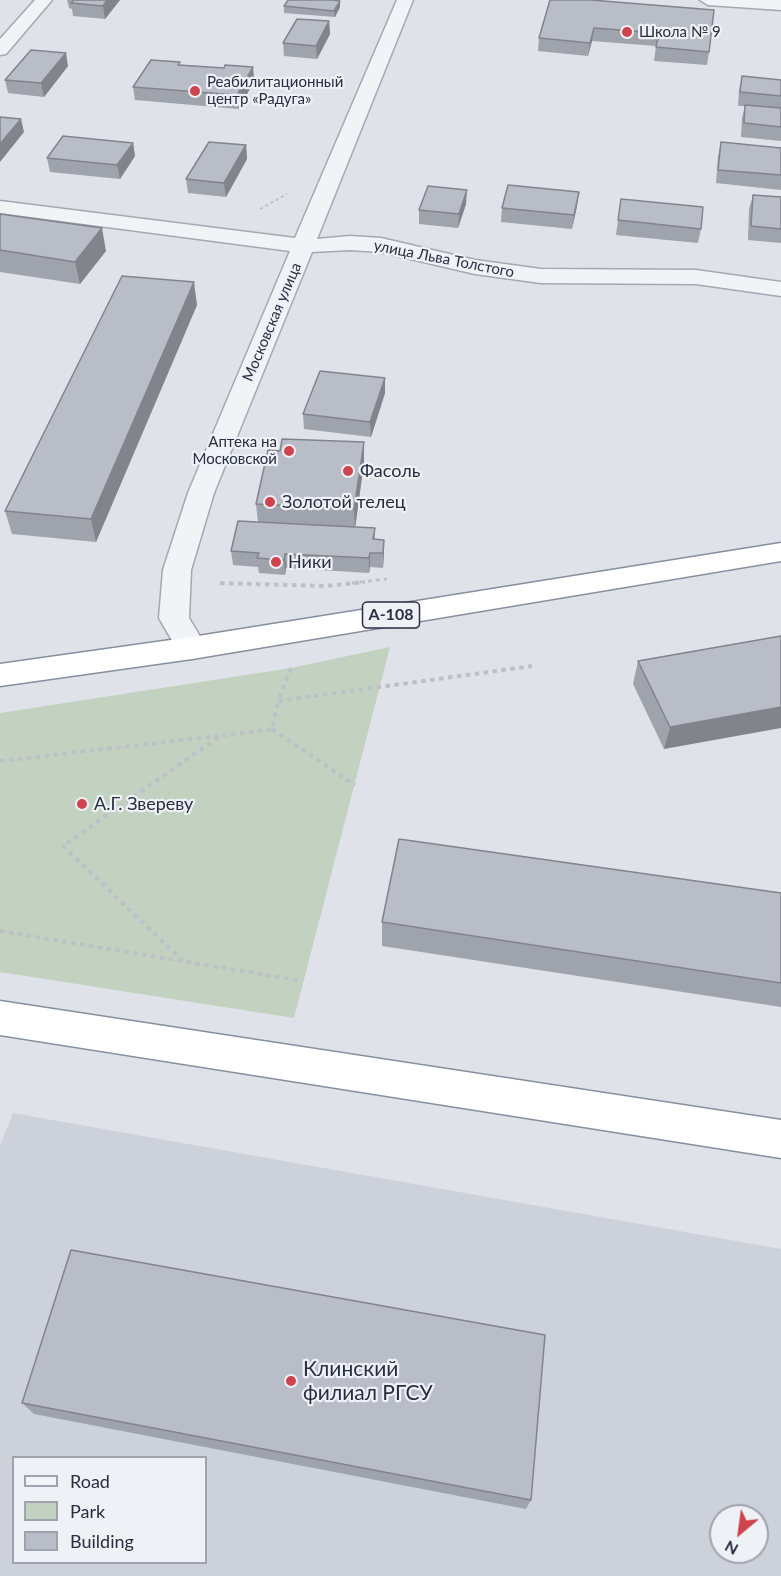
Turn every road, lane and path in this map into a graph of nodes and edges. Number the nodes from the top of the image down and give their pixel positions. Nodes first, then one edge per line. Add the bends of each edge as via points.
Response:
1 (44, 0) edge
2 (405, 0) edge
3 (708, 0) edge
4 (781, 5) edge
5 (0, 50) edge
6 (294, 190) dead end
7 (0, 207) edge
8 (214, 234) junction
9 (303, 246) junction
10 (781, 289) edge
11 (781, 552) edge
12 (192, 648) junction
13 (532, 666) dead end
14 (291, 668) dead end
15 (0, 675) edge
16 (278, 701) junction
17 (272, 729) junction
18 (220, 736) junction
19 (0, 761) edge
20 (355, 785) dead end
21 (0, 931) edge
22 (183, 962) junction
23 (303, 981) dead end
24 (0, 1018) edge
25 (781, 1139) edge

1 - 5 street
2 - 9 street, Московская улица
3 - 4 street
6 - 8 path
7 - 8 street, улица Льва Толстого
8 - 9 street, улица Льва Толстого
9 - 10 street, улица Льва Толстого via 381,245 475,267 541,276 696,277
9 - 12 street, Московская улица via 201,493 177,570 174,618
11 - 12 highway, А-108
12 - 15 highway, А-108
13 - 16 path
14 - 16 path
16 - 17 path
17 - 18 path
17 - 20 path
18 - 19 path
18 - 22 path via 63,846
21 - 22 path
22 - 23 path
24 - 25 highway

